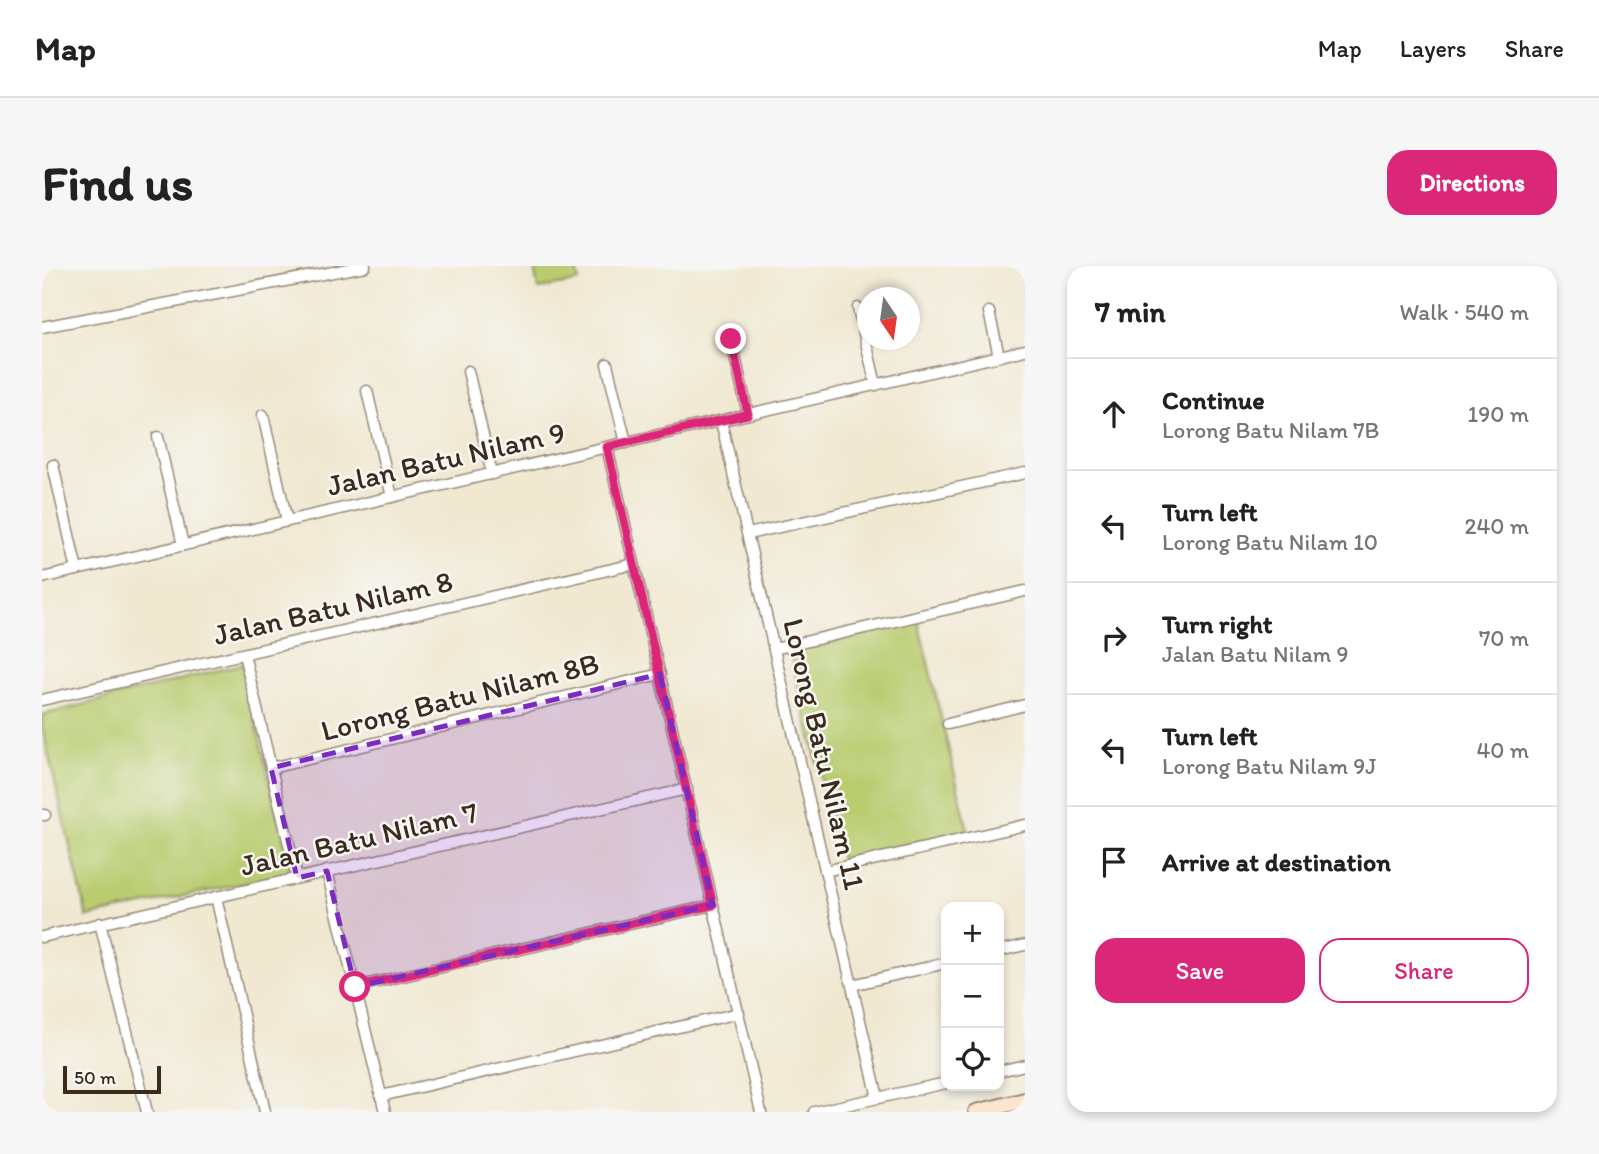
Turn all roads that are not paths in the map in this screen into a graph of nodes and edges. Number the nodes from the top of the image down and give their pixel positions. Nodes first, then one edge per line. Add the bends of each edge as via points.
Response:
1 (365, 266) edge
2 (989, 312) dead end
3 (42, 327) edge
4 (731, 339) dead end
5 (868, 350) edge
6 (1025, 350) edge
7 (999, 356) junction
8 (607, 364) dead end
9 (468, 371) dead end
10 (876, 385) junction
11 (367, 391) dead end
12 (748, 414) junction
13 (263, 415) dead end
14 (721, 421) junction
15 (158, 438) dead end
16 (626, 443) junction
17 (607, 447) junction
18 (53, 465) dead end
19 (1025, 473) edge
20 (492, 474) junction
21 (392, 497) junction
22 (287, 521) junction
23 (748, 534) junction
24 (183, 545) junction
25 (635, 564) junction
26 (77, 570) junction
27 (42, 578) edge
28 (1025, 591) edge
29 (774, 649) junction
30 (244, 654) junction
31 (660, 674) junction
32 (42, 700) edge
33 (1025, 705) edge
34 (948, 724) dead end
35 (271, 768) junction
36 (687, 789) junction
37 (1025, 825) edge
38 (327, 871) junction
39 (825, 871) junction
40 (297, 878) junction
41 (216, 897) junction
42 (713, 905) junction
43 (100, 923) junction
44 (42, 937) edge
45 (1025, 945) edge
46 (1004, 950) edge
47 (941, 964) edge
48 (852, 985) junction
49 (355, 987) junction
50 (738, 1013) junction
51 (1025, 1065) edge
52 (1004, 1070) edge
53 (941, 1084) edge
54 (381, 1096) junction
55 (878, 1098) junction
56 (1025, 1101) edge
57 (146, 1112) edge
58 (265, 1112) edge
59 (385, 1112) edge
60 (761, 1112) edge
61 (814, 1112) edge
62 (976, 1112) edge

1 - 3 street
2 - 7 street
4 - 12 street
5 - 10 street
6 - 7 street, Jalan Batu Nilam 9
7 - 10 street, Jalan Batu Nilam 9
8 - 16 street
9 - 20 street
10 - 12 street, Jalan Batu Nilam 9
11 - 21 street
12 - 14 street, Jalan Batu Nilam 9
13 - 22 street
14 - 16 street, Jalan Batu Nilam 9
14 - 23 street, Lorong Batu Nilam 11
15 - 24 street
16 - 17 street, Jalan Batu Nilam 9
17 - 20 street, Jalan Batu Nilam 9
17 - 25 street
18 - 26 street
19 - 23 street
20 - 21 street, Jalan Batu Nilam 9
21 - 22 street, Jalan Batu Nilam 9
22 - 24 street, Jalan Batu Nilam 9
23 - 29 street, Lorong Batu Nilam 11
24 - 26 street, Jalan Batu Nilam 9
25 - 30 street, Jalan Batu Nilam 8
25 - 31 street
26 - 27 street, Jalan Batu Nilam 9
28 - 29 street
29 - 39 street, Lorong Batu Nilam 11
30 - 32 street, Jalan Batu Nilam 8
30 - 35 street
31 - 35 street, Lorong Batu Nilam 8B
31 - 36 street
33 - 34 street
35 - 40 street
36 - 38 street, Jalan Batu Nilam 7
36 - 42 street
37 - 39 street
38 - 40 street, Jalan Batu Nilam 7
38 - 49 street
39 - 48 street, Lorong Batu Nilam 11
40 - 41 street, Jalan Batu Nilam 7
41 - 43 street, Jalan Batu Nilam 7
41 - 58 street
42 - 49 street
42 - 50 street
43 - 44 street, Jalan Batu Nilam 7
43 - 57 street
45 - 46 street
47 - 48 street
48 - 55 street, Lorong Batu Nilam 11
49 - 54 street
50 - 54 street
50 - 60 street
51 - 52 street
53 - 55 street
54 - 59 street
55 - 61 street
56 - 62 main road

